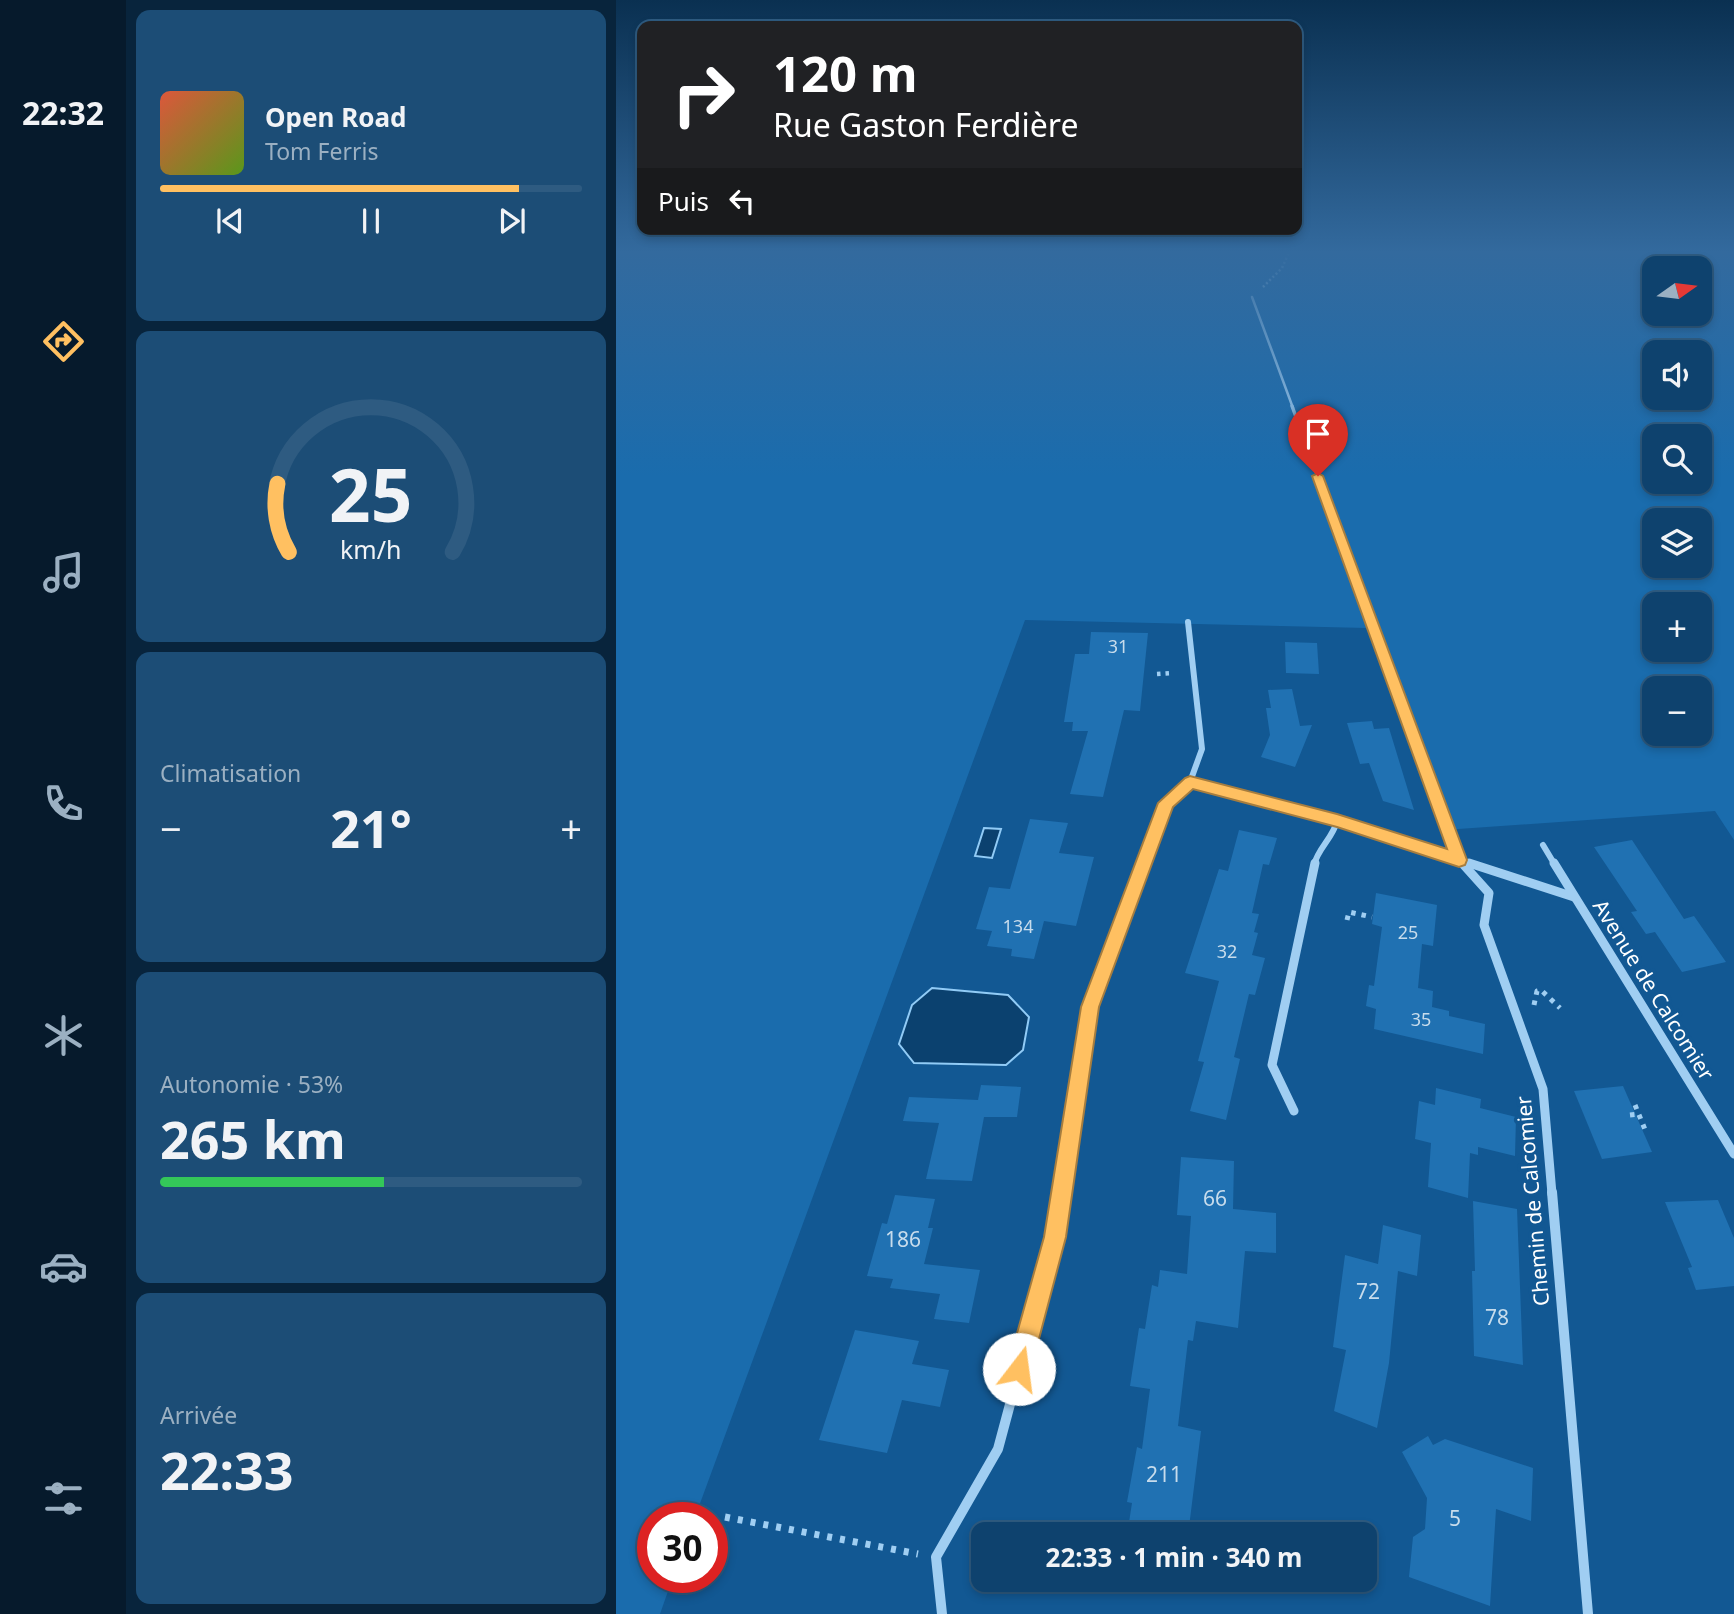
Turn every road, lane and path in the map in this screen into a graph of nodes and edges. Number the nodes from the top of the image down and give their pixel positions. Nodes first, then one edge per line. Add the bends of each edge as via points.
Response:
1 (1262, 325) edge
2 (1188, 622) dead end
3 (1172, 673) dead end
4 (1157, 674) dead end
5 (1190, 782) junction
6 (1337, 821) junction
7 (1543, 845) dead end
8 (1459, 860) junction
9 (1574, 897) junction
10 (1372, 917) dead end
11 (1347, 920) dead end
12 (1560, 1007) dead end
13 (1514, 1011) junction
14 (1635, 1105) dead end
15 (1294, 1111) dead end
16 (1639, 1114) junction
17 (1630, 1115) dead end
18 (1646, 1132) dead end
19 (1734, 1154) edge
20 (728, 1518) edge
21 (936, 1557) junction
22 (942, 1614) edge
23 (1588, 1614) edge

1 - 8 lane, Chemin de Calcomier
2 - 5 street via 1202,749
3 - 4 path
5 - 6 street
5 - 21 street via 1166,803 1090,1007 1055,1237 998,1449
6 - 8 street
6 - 15 street via 1317,853 1272,1065
7 - 9 street, Avenue de Calcomier
8 - 9 street
8 - 13 street, Chemin de Calcomier via 1489,894 1484,925
9 - 19 street, Avenue de Calcomier
10 - 11 path via 1349,912
12 - 13 path via 1541,990 1536,991 1534,1006
13 - 23 street, Chemin de Calcomier via 1543,1089
14 - 16 path
16 - 17 path
16 - 18 path
20 - 21 path
21 - 22 street

